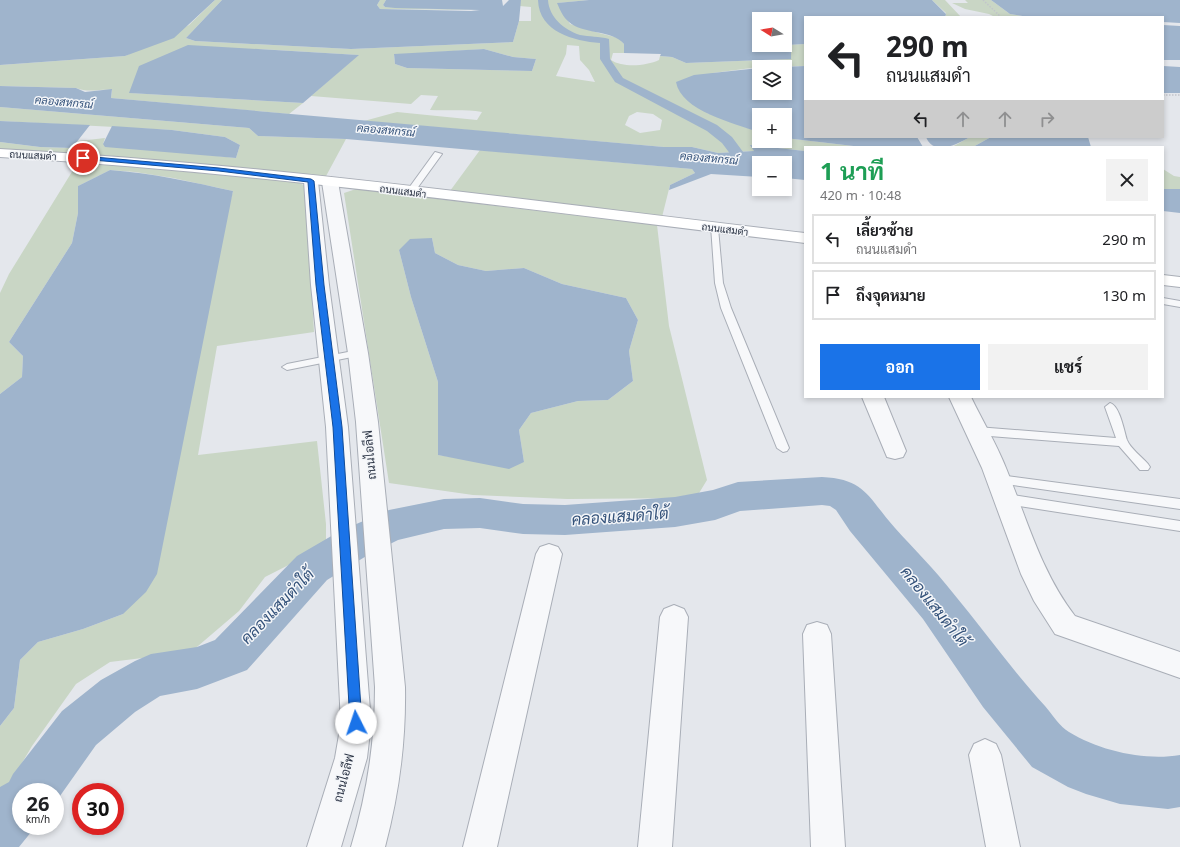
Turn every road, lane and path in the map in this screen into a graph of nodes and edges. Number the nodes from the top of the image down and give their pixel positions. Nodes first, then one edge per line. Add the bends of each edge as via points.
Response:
1 (983, 0) edge
2 (1000, 16) edge
3 (1164, 95) edge
4 (1180, 95) edge
5 (0, 153) edge
6 (438, 154) dead end
7 (320, 181) junction
8 (410, 192) junction
9 (714, 228) junction
10 (804, 238) edge
11 (1164, 280) edge
12 (1180, 282) edge
13 (1164, 301) edge
14 (1180, 304) edge
15 (358, 353) junction
16 (329, 359) junction
17 (287, 367) dead end
18 (873, 398) edge
19 (960, 398) edge
20 (1110, 407) dead end
21 (977, 431) junction
22 (1122, 442) junction
23 (783, 448) dead end
24 (895, 451) dead end
25 (1144, 467) dead end
26 (1003, 489) junction
27 (1180, 504) edge
28 (1180, 526) edge
29 (549, 554) dead end
30 (674, 617) dead end
31 (817, 634) dead end
32 (1180, 665) edge
33 (985, 755) dead end
34 (324, 847) edge
35 (368, 847) edge
36 (480, 847) edge
37 (655, 847) edge
38 (828, 847) edge
39 (1003, 847) edge

1 - 2 path
3 - 4 path
5 - 7 street, ถนนแสมดำ via 120,160
6 - 8 lane
7 - 8 street, ถนนแสมดำ
7 - 15 street, ถนนไอลีฟ
7 - 16 street, ถนนไอลีฟ via 320,285
8 - 9 street, ถนนแสมดำ
9 - 10 street, ถนนแสมดำ
9 - 23 lane via 719,283 726,308
11 - 12 street
13 - 14 lane
15 - 16 lane
15 - 35 street, ถนนไอลีฟ via 367,422 391,721 380,808
16 - 17 lane
16 - 34 street, ถนนไอลีฟ via 337,427 356,723 351,758
18 - 24 street
19 - 21 street
20 - 22 lane
21 - 22 lane
21 - 26 street
22 - 25 lane
26 - 27 lane
26 - 28 lane
26 - 32 street via 1030,562 1054,613 1065,625
29 - 36 street
30 - 37 street
31 - 38 street
33 - 39 street

